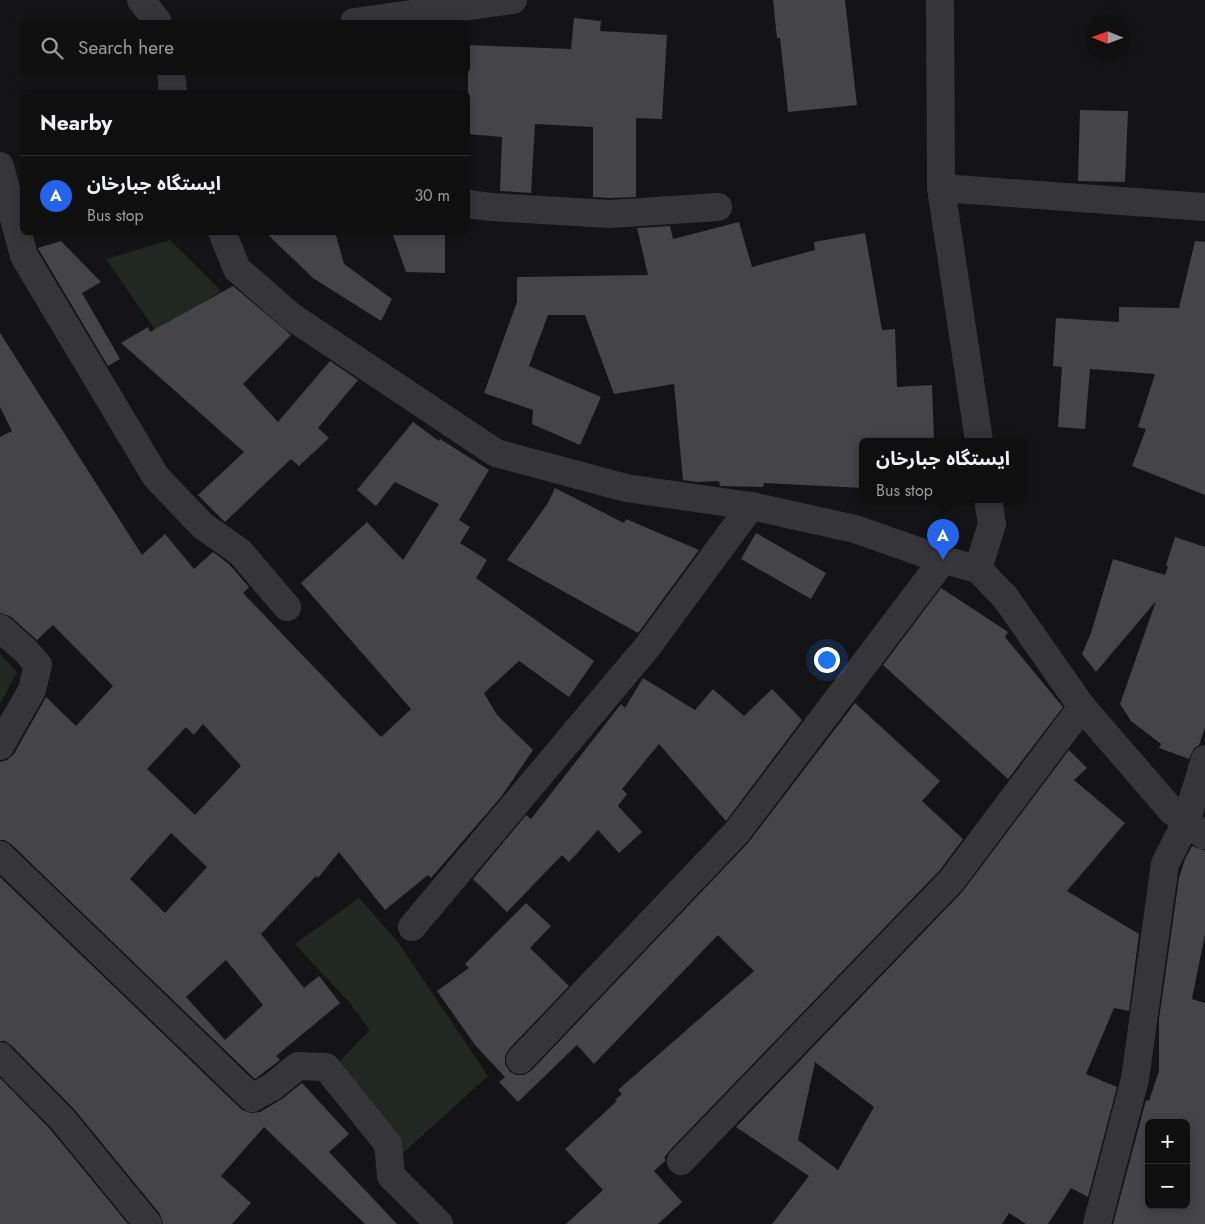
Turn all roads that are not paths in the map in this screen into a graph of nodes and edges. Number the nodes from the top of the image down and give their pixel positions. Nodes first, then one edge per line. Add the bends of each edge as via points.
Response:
1 (141, 0) edge
2 (513, 0) edge
3 (940, 0) edge
4 (156, 20) edge
5 (368, 20) edge
6 (171, 75) edge
7 (173, 90) edge
8 (0, 166) edge
9 (941, 188) junction
10 (470, 204) edge
11 (718, 207) dead end
12 (1205, 207) edge
13 (223, 235) edge
14 (979, 438) edge
15 (989, 503) edge
16 (751, 506) junction
17 (943, 560) junction
18 (978, 569) junction
19 (287, 607) dead end
20 (0, 628) edge
21 (1082, 707) junction
22 (0, 746) edge
23 (1205, 759) edge
24 (1195, 829) edge
25 (0, 855) edge
26 (412, 927) dead end
27 (0, 1056) edge
28 (520, 1060) dead end
29 (681, 1161) dead end
30 (148, 1224) edge
31 (439, 1224) edge
32 (1097, 1224) edge

1 - 4 street
2 - 5 street
3 - 9 street
6 - 7 street
8 - 19 street via 24,256 156,477 203,526 240,552
9 - 12 street
9 - 14 street
10 - 11 street via 610,214
13 - 16 street via 238,269 292,317 496,454 626,488
15 - 18 street via 992,524
16 - 17 street via 855,529
16 - 26 street via 648,646
17 - 18 street
17 - 28 street via 737,832
18 - 21 street via 1005,597
20 - 22 street via 38,665 32,690
21 - 24 street via 1172,810
21 - 29 street via 952,880
23 - 24 street
24 - 32 street via 1165,864 1135,1079
25 - 31 street via 252,1098 298,1066 326,1067 388,1144 391,1176
27 - 30 street via 62,1119

